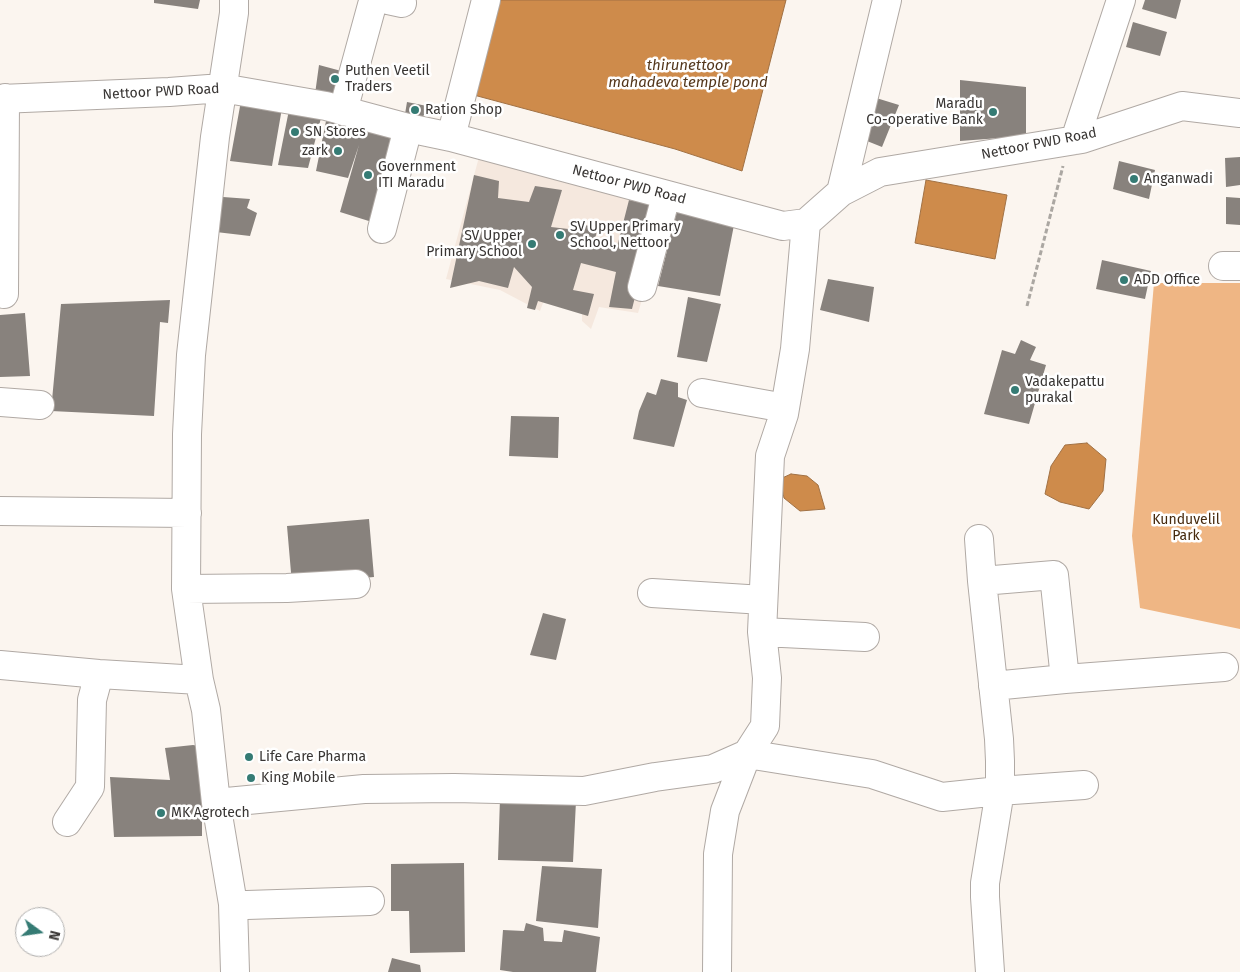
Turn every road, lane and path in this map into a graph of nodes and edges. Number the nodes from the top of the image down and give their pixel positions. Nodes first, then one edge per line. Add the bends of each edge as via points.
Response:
1 (234, 0) edge
2 (376, 0) edge
3 (486, 0) edge
4 (887, 0) edge
5 (1121, 0) edge
6 (222, 88) junction
7 (2, 98) edge
8 (343, 111) junction
9 (1240, 113) edge
10 (408, 128) junction
11 (451, 137) junction
12 (1072, 141) junction
13 (841, 192) junction
14 (666, 196) junction
15 (806, 223) junction
16 (382, 230) dead end
17 (642, 287) dead end
18 (4, 294) dead end
19 (1026, 306) dead end
20 (702, 393) dead end
21 (0, 402) edge
22 (40, 405) dead end
23 (785, 408) junction
24 (0, 511) edge
25 (187, 513) junction
26 (979, 539) dead end
27 (982, 581) junction
28 (356, 584) dead end
29 (186, 589) junction
30 (652, 592) dead end
31 (763, 600) junction
32 (762, 632) junction
33 (865, 637) dead end
34 (0, 665) edge
35 (1224, 667) dead end
36 (99, 674) junction
37 (199, 680) junction
38 (1065, 680) junction
39 (993, 686) junction
40 (747, 754) junction
41 (1084, 785) dead end
42 (999, 791) junction
43 (216, 802) junction
44 (66, 822) dead end
45 (370, 901) dead end
46 (233, 904) junction
47 (235, 972) edge
48 (717, 972) edge
49 (990, 972) edge

1 - 6 street
2 - 8 street
3 - 11 street
4 - 13 street
5 - 12 street
6 - 7 street, Nettoor PWD Road
6 - 8 street, Nettoor PWD Road
6 - 25 street via 191,355
7 - 18 street
8 - 10 street, Nettoor PWD Road
9 - 12 street, Nettoor PWD Road via 1182,106
10 - 11 street, Nettoor PWD Road
10 - 16 street
11 - 14 street, Nettoor PWD Road
12 - 13 street, Nettoor PWD Road via 880,172
12 - 19 path
13 - 15 street, Nettoor PWD Road
14 - 15 street, Nettoor PWD Road via 783,226
14 - 17 street
15 - 23 street via 795,349
20 - 23 street
21 - 22 street
23 - 31 street via 770,456
24 - 25 street
25 - 29 street
26 - 27 street
27 - 38 street via 1054,575
27 - 39 street
28 - 29 street
29 - 37 street
30 - 31 street
31 - 32 street
32 - 33 street
32 - 40 street via 767,678 765,726
34 - 36 street
35 - 38 street
36 - 37 street
36 - 44 street via 92,700 90,788
37 - 43 street via 206,710
38 - 39 street
39 - 42 street via 1000,754
40 - 42 street via 872,774 942,797
40 - 43 street via 712,769 584,792 364,789
40 - 48 street via 725,811 718,854
41 - 42 street
42 - 49 street via 985,883
43 - 46 street
45 - 46 street
46 - 47 street

